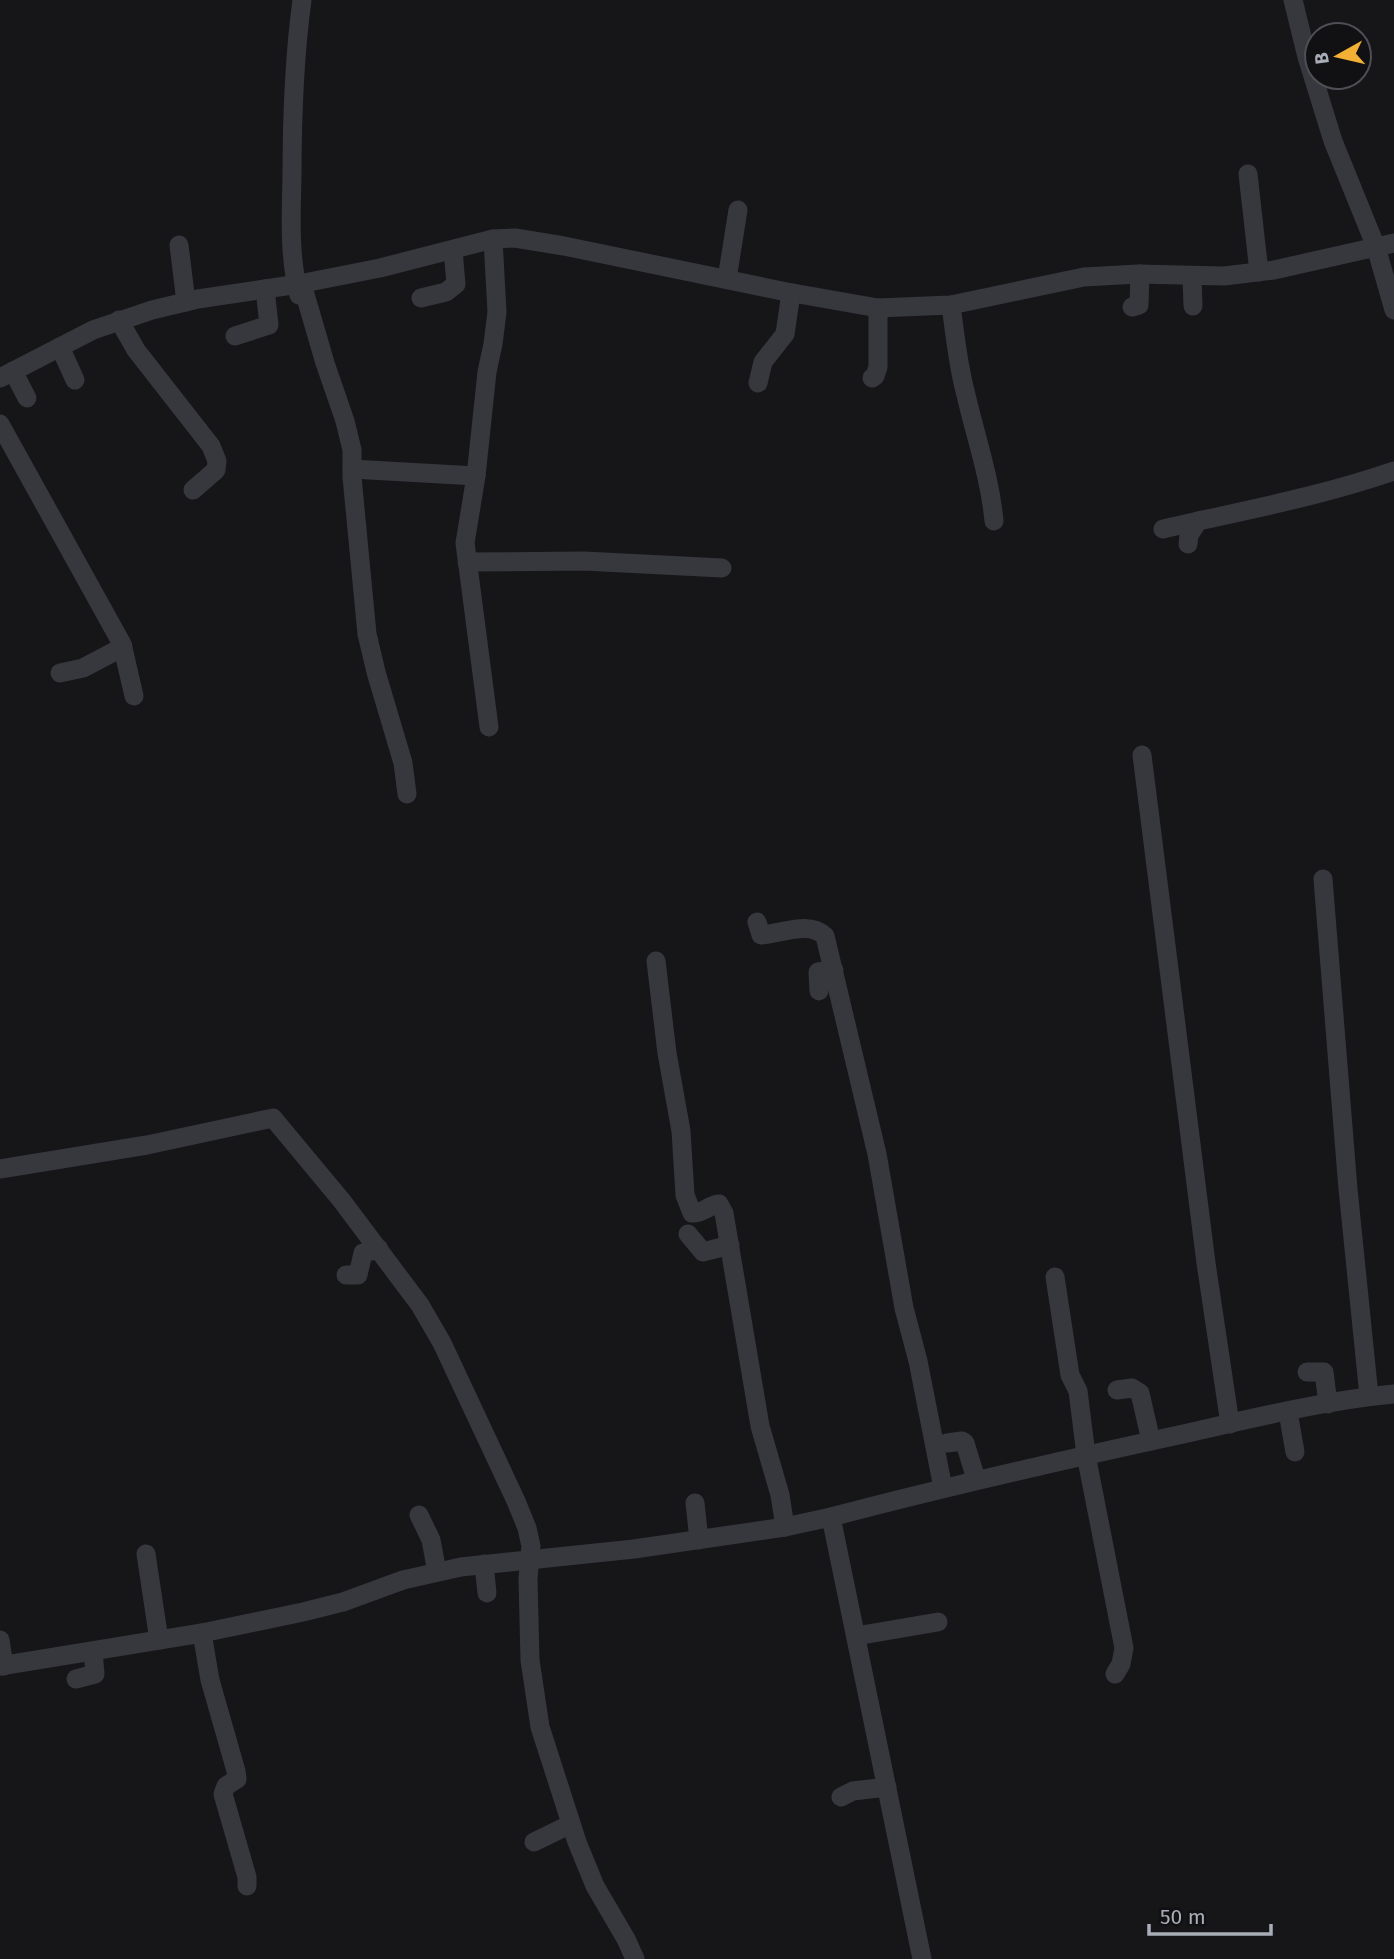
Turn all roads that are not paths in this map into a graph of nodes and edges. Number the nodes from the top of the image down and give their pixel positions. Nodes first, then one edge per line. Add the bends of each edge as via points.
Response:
1 (302, 0) edge
2 (1293, 0) edge
3 (1248, 174) dead end
4 (738, 210) dead end
5 (493, 239) junction
6 (179, 245) dead end
7 (1385, 245) edge
8 (453, 250) junction
9 (1259, 272) junction
10 (1140, 274) junction
11 (1192, 277) junction
12 (727, 279) junction
13 (299, 284) junction
14 (265, 289) junction
15 (791, 293) junction
16 (421, 298) dead end
17 (186, 302) junction
18 (951, 305) junction
19 (1193, 306) dead end
20 (1132, 307) dead end
21 (878, 308) junction
22 (1394, 310) edge
23 (119, 320) junction
24 (305, 332) dead end
25 (235, 336) dead end
26 (60, 347) junction
27 (7, 375) edge
28 (872, 379) dead end
29 (75, 380) dead end
30 (758, 383) dead end
31 (27, 398) dead end
32 (0, 424) edge
33 (352, 469) junction
34 (1394, 471) edge
35 (476, 476) junction
36 (193, 490) dead end
37 (995, 521) dead end
38 (1198, 521) junction
39 (1163, 529) dead end
40 (1188, 544) dead end
41 (467, 562) junction
42 (722, 568) dead end
43 (123, 647) junction
44 (60, 673) dead end
45 (134, 696) dead end
46 (488, 727) dead end
47 (1142, 755) dead end
48 (408, 794) dead end
49 (1323, 879) dead end
50 (757, 922) dead end
51 (656, 961) dead end
52 (834, 970) junction
53 (819, 991) dead end
54 (0, 1169) edge
55 (688, 1234) dead end
56 (730, 1245) junction
57 (379, 1249) junction
58 (346, 1275) dead end
59 (1055, 1278) dead end
60 (1307, 1373) dead end
61 (1117, 1390) dead end
62 (1394, 1394) edge
63 (1369, 1396) junction
64 (1328, 1404) junction
65 (1288, 1412) junction
66 (1230, 1424) junction
67 (1151, 1441) junction
68 (947, 1443) dead end
69 (1295, 1452) dead end
70 (1086, 1455) junction
71 (976, 1479) junction
72 (943, 1488) junction
73 (695, 1503) dead end
74 (419, 1515) dead end
75 (831, 1517) junction
76 (785, 1527) junction
77 (699, 1540) junction
78 (146, 1554) dead end
79 (530, 1560) junction
80 (484, 1564) junction
81 (437, 1573) junction
82 (486, 1593) dead end
83 (938, 1622) dead end
84 (202, 1633) junction
85 (856, 1636) junction
86 (0, 1640) edge
87 (159, 1640) junction
88 (93, 1651) junction
89 (2, 1666) edge
90 (1115, 1674) dead end
91 (76, 1679) dead end
92 (887, 1787) junction
93 (841, 1797) dead end
94 (571, 1824) junction
95 (534, 1842) dead end
96 (247, 1886) dead end
97 (602, 1901) junction
98 (598, 1922) dead end
99 (635, 1959) edge
100 (922, 1959) edge

1 - 13 street via 295,63 291,211
2 - 7 street via 1333,141
3 - 9 street
4 - 12 street
5 - 8 street
5 - 12 street via 564,246
5 - 35 street via 496,312
6 - 17 street
7 - 9 street
7 - 22 street
8 - 13 street
8 - 16 street via 456,285
9 - 11 street
10 - 11 street
10 - 18 street via 1084,276
10 - 20 street via 1139,305
11 - 19 street
12 - 15 street
13 - 14 street
13 - 24 street
13 - 33 street via 345,421
14 - 17 street
14 - 25 street via 269,325
15 - 21 street
15 - 30 street via 785,334 763,362
17 - 23 street
18 - 21 street
18 - 37 street via 965,393
21 - 28 street via 878,367
23 - 26 street
23 - 36 street via 136,350 216,455 216,470
26 - 27 street
26 - 29 street
27 - 31 street
32 - 43 street
33 - 35 street
33 - 48 street via 367,634
34 - 38 street via 1315,496
35 - 41 street via 465,533
38 - 39 street
38 - 40 street
41 - 42 street via 584,561
41 - 46 street
43 - 44 street via 83,668
43 - 45 street
47 - 66 street
49 - 63 street
50 - 52 street via 761,934 806,928 820,931
51 - 56 street via 681,1131 685,1195 694,1213 720,1205
52 - 53 street via 818,972
52 - 72 street via 877,1154 898,1282
54 - 57 street via 273,1118
55 - 56 street via 703,1252
56 - 76 street via 760,1426
57 - 58 street via 363,1253 358,1275
57 - 79 street via 442,1343 527,1528
59 - 70 street
60 - 64 street via 1324,1372
61 - 67 street via 1132,1388 1140,1393
62 - 63 street
63 - 64 street
64 - 65 street
65 - 66 street
65 - 69 street
66 - 67 street
67 - 70 street
68 - 71 street via 965,1443
70 - 71 street
70 - 90 street via 1124,1648
71 - 72 street
72 - 75 street
73 - 77 street
74 - 81 street via 431,1540
75 - 76 street
75 - 85 street
76 - 77 street
77 - 79 street
78 - 87 street
79 - 80 street
79 - 94 street via 528,1629 535,1703
80 - 81 street
80 - 82 street
81 - 84 street via 343,1602
83 - 85 street
84 - 87 street
84 - 96 street via 236,1771 237,1779 223,1794
85 - 92 street
86 - 89 street
87 - 88 street
88 - 89 street
88 - 91 street via 95,1674
92 - 93 street
92 - 100 street
94 - 95 street
94 - 97 street
97 - 98 street
97 - 99 street

